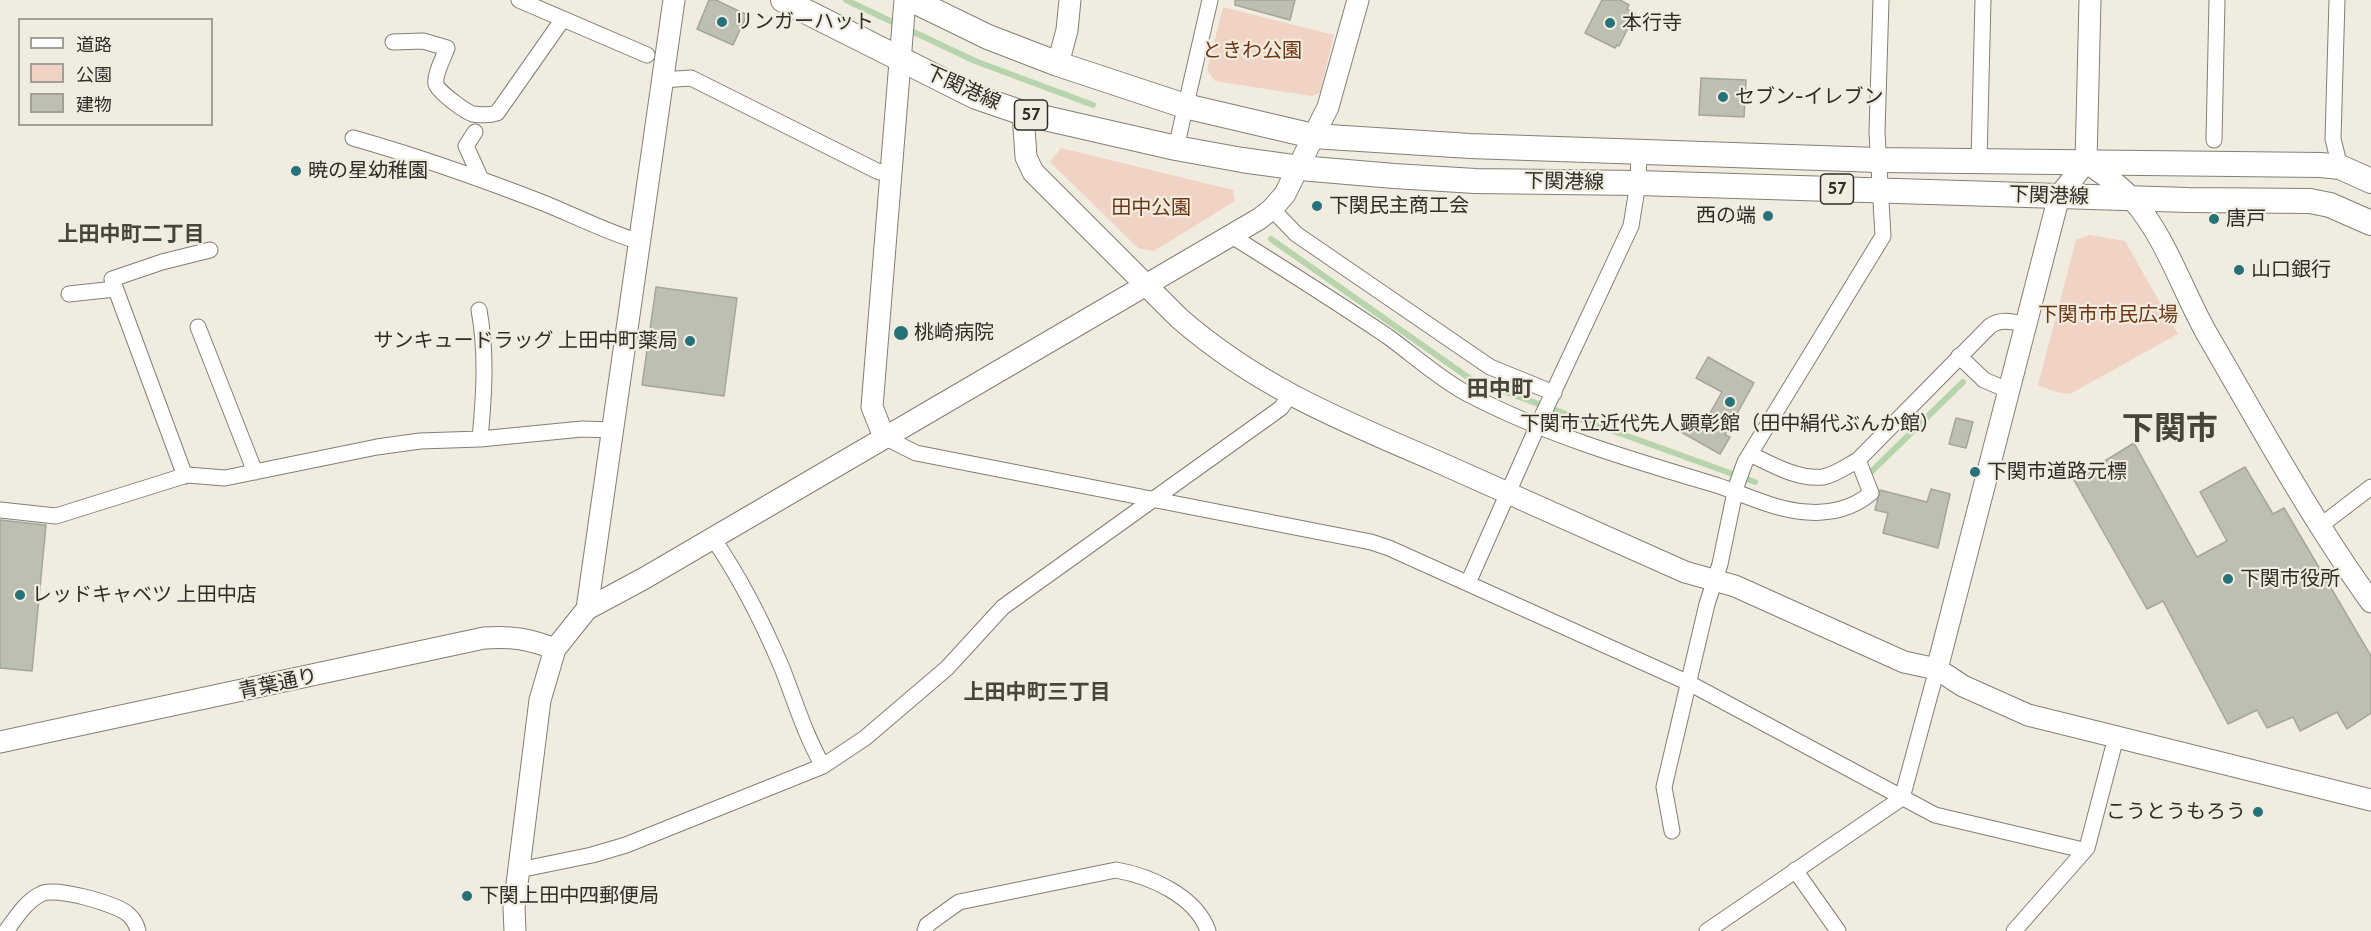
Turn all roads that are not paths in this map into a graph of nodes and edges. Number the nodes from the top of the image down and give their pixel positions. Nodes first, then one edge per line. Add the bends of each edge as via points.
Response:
1 (519, 0) edge
2 (674, 0) edge
3 (783, 0) edge
4 (1070, 0) edge
5 (1210, 0) edge
6 (1358, 0) edge
7 (1881, 0) edge
8 (1983, 0) edge
9 (2090, 0) edge
10 (2217, 0) edge
11 (2337, 0) edge
12 (907, 3) edge
13 (563, 19) junction
14 (393, 42) dead end
15 (900, 52) junction
16 (647, 55) dead end
17 (1058, 64) junction
18 (662, 80) junction
19 (1185, 106) junction
20 (1023, 113) junction
21 (475, 132) dead end
22 (1312, 136) junction
23 (353, 138) dead end
24 (2214, 140) dead end
25 (1176, 148) junction
26 (1639, 152) junction
27 (1878, 160) junction
28 (1979, 161) junction
29 (2086, 162) junction
30 (2340, 167) junction
31 (1300, 168) junction
32 (891, 175) junction
33 (481, 179) junction
34 (2371, 181) edge
35 (1638, 183) junction
36 (1880, 191) junction
37 (2059, 196) junction
38 (2132, 199) junction
39 (1272, 209) junction
40 (2371, 223) edge
41 (1230, 235) junction
42 (640, 242) junction
43 (210, 250) dead end
44 (1148, 285) junction
45 (115, 289) junction
46 (69, 294) dead end
47 (479, 310) dead end
48 (2027, 325) junction
49 (198, 327) dead end
50 (1959, 356) junction
51 (2010, 391) junction
52 (1290, 395) junction
53 (1552, 395) junction
54 (1539, 422) junction
55 (613, 430) junction
56 (884, 437) junction
57 (480, 439) junction
58 (1747, 458) junction
59 (1858, 460) junction
60 (255, 471) junction
61 (185, 476) junction
62 (2371, 487) edge
63 (1736, 490) junction
64 (1508, 493) junction
65 (1153, 500) junction
66 (0, 510) edge
67 (2320, 526) junction
68 (712, 537) junction
69 (1715, 579) junction
70 (1468, 583) junction
71 (2371, 602) edge
72 (587, 609) junction
73 (555, 649) junction
74 (1937, 669) junction
75 (1689, 683) junction
76 (2116, 737) junction
77 (0, 742) edge
78 (823, 766) junction
79 (1902, 798) junction
80 (2371, 800) edge
81 (1672, 831) dead end
82 (2083, 850) junction
83 (519, 870) junction
84 (1796, 870) junction
85 (6, 931) edge
86 (138, 931) edge
87 (515, 931) edge
88 (925, 931) edge
89 (1208, 931) edge
90 (1707, 931) edge
91 (1838, 931) edge
92 (2014, 931) edge

1 - 13 street
2 - 18 street
3 - 15 main road, 下関港線 / 57
4 - 17 street
5 - 19 street
6 - 22 street via 1328,107
7 - 27 street
8 - 28 street
9 - 29 street
10 - 24 street
11 - 30 street via 2333,139
12 - 15 street
12 - 17 main road, 下関港線 / 57
13 - 14 street via 497,113 490,115 473,114 438,87 436,78 447,48 423,41
13 - 16 street
15 - 20 main road, 下関港線 / 57 via 976,97
15 - 32 street
17 - 19 main road, 下関港線 / 57
18 - 32 street via 691,78
18 - 42 street
19 - 22 main road, 下関港線 / 57
19 - 25 street
20 - 25 main road, 下関港線 / 57
20 - 44 street via 1026,157 1033,172
21 - 33 street via 466,146
22 - 26 main road, 下関港線 / 57
22 - 31 street
23 - 33 street
25 - 31 main road, 下関港線 / 57
26 - 27 main road, 下関港線 / 57
26 - 35 street
27 - 28 main road, 下関港線 / 57
27 - 36 street
28 - 29 main road, 下関港線 / 57
29 - 30 main road, 下関港線 / 57
29 - 37 street
29 - 38 street
30 - 34 main road, 下関港線 / 57
31 - 35 main road, 下関港線 / 57 via 1475,181
31 - 39 street
32 - 56 street via 872,407
33 - 42 street
35 - 36 main road, 下関港線 / 57
35 - 53 street via 1630,226
36 - 37 main road, 下関港線 / 57
36 - 58 street via 1883,236
37 - 38 main road, 下関港線 / 57
37 - 48 street
38 - 40 main road, 下関港線 / 57 via 2310,201 2330,205
38 - 67 street via 2152,225 2201,322
39 - 41 street
39 - 53 street via 1296,234 1490,367
41 - 44 street
41 - 54 street via 1378,330 1466,394
42 - 55 street
43 - 45 street via 112,279
44 - 52 street via 1203,339
44 - 56 street
45 - 46 street
45 - 61 street
47 - 57 street via 485,382
48 - 50 street via 1997,321
48 - 51 street
49 - 60 street
50 - 51 street via 1984,380
50 - 59 street
51 - 74 street
52 - 64 street
52 - 65 street via 1281,408
53 - 54 street
54 - 63 street via 1608,452
54 - 64 street
55 - 57 street via 582,429
55 - 72 street
56 - 65 street via 916,453
56 - 68 street
57 - 60 street via 377,447
58 - 59 street via 1810,476 1830,474
58 - 63 street
59 - 63 street via 1871,493 1845,508 1806,512
60 - 61 street via 225,478
61 - 66 street via 56,516
62 - 67 street
63 - 69 street
64 - 69 street via 1685,572
64 - 70 street
65 - 70 street via 1371,542
65 - 78 street via 1003,606 947,668 865,738
67 - 71 street
68 - 72 street
68 - 78 street via 769,639
69 - 74 street via 1904,662
69 - 75 street
70 - 75 street
72 - 73 street
73 - 77 street, 青葉通り via 509,636 484,638
73 - 83 street via 540,700
74 - 76 street via 1963,686 2028,715
74 - 79 street
75 - 79 street
75 - 81 street via 1664,787
76 - 80 street
76 - 82 street via 2087,848
78 - 83 street via 626,845
79 - 82 street via 1945,819
79 - 84 street
82 - 92 street
83 - 87 street
84 - 90 street
84 - 91 street
85 - 86 street via 28,903 42,892 53,891 115,906 129,915
88 - 89 street via 927,925 959,902 1116,870 1168,888 1194,908

